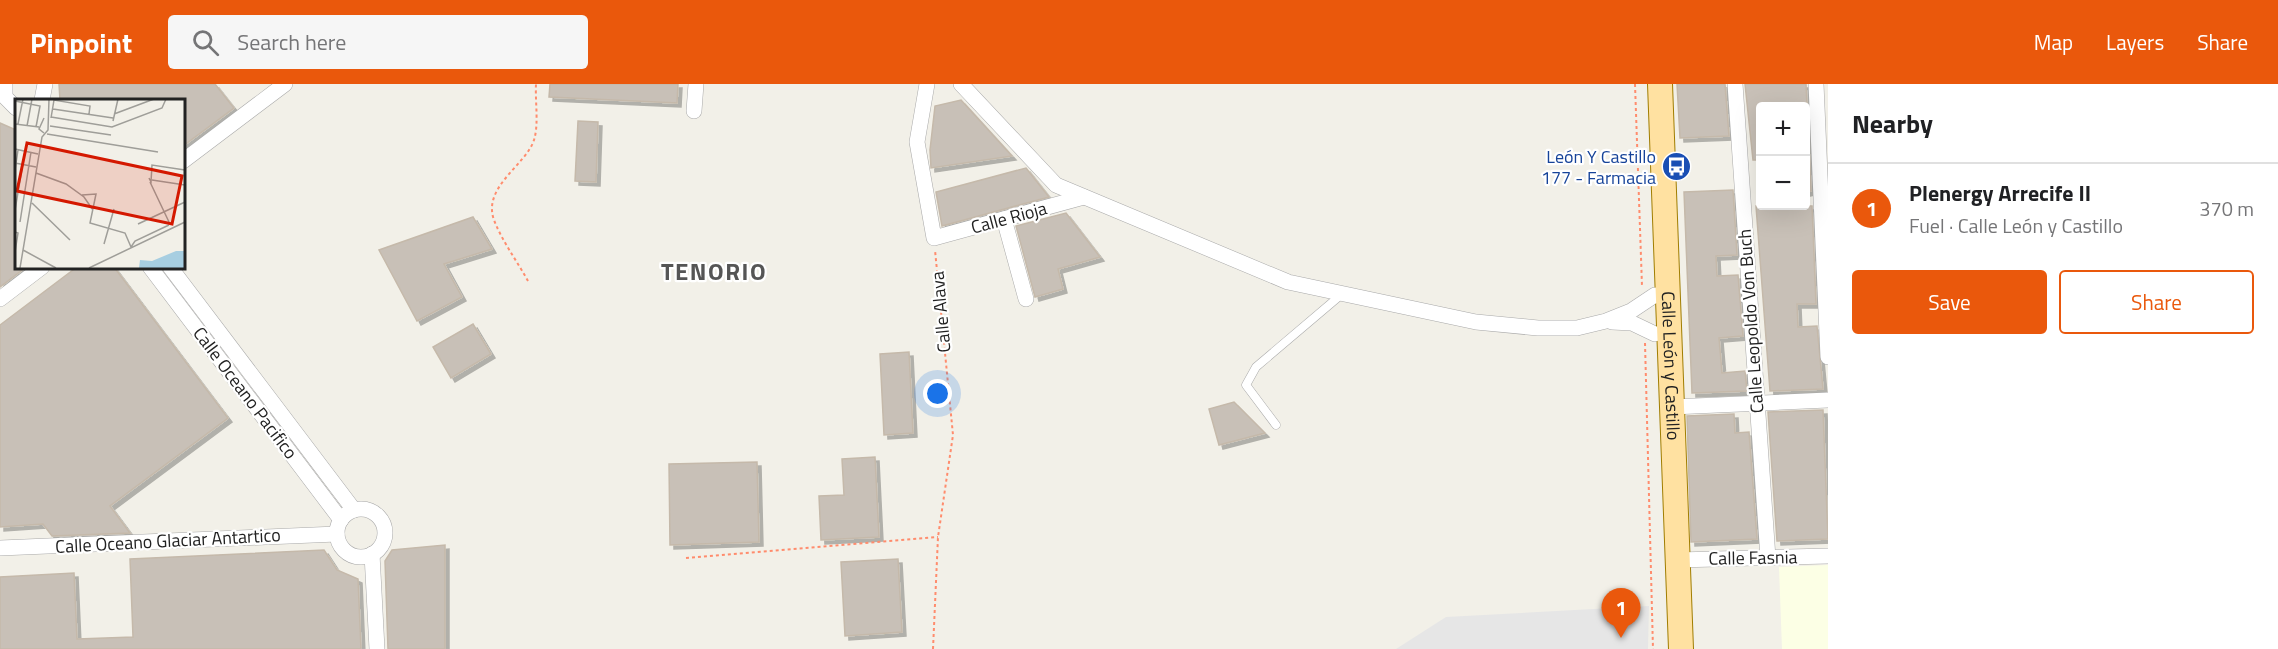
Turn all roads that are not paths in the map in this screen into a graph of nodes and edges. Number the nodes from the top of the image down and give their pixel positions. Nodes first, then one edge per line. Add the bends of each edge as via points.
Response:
1 (285, 84) edge
2 (696, 84) edge
3 (927, 84) edge
4 (961, 84) edge
5 (1647, 84) edge
6 (1660, 84) edge
7 (1735, 84) edge
8 (1816, 84) edge
9 (3, 94) edge
10 (15, 107) edge
11 (694, 111) dead end
12 (184, 160) edge
13 (1084, 197) junction
14 (1004, 219) junction
15 (41, 268) edge
16 (151, 268) edge
17 (171, 268) edge
18 (1342, 294) junction
19 (0, 299) edge
20 (1026, 299) dead end
21 (1649, 299) junction
22 (1606, 321) junction
23 (1649, 331) junction
24 (1828, 357) edge
25 (1828, 400) edge
26 (1756, 402) junction
27 (1672, 407) junction
28 (1276, 425) dead end
29 (354, 510) junction
30 (339, 527) junction
31 (0, 548) edge
32 (372, 555) junction
33 (1828, 556) edge
34 (1768, 558) junction
35 (1678, 560) junction
36 (376, 649) edge
37 (1666, 649) edge
38 (1682, 649) edge

1 - 12 street
2 - 11 street
3 - 14 street, Calle Rioja via 917,142 934,238
4 - 13 street via 1056,185
5 - 21 main road, Calle León y Castillo
6 - 27 main road, Calle León y Castillo
7 - 26 street, Calle Leopoldo Von Buch
8 - 24 street
9 - 10 street
13 - 14 street, Calle Rioja
13 - 18 street via 1288,282
14 - 20 street
15 - 19 street
16 - 30 street, Calle Oceano Pacifico
17 - 29 street, Calle Oceano Pacifico
18 - 22 street via 1487,323 1577,328
18 - 28 lane via 1256,367 1246,385
21 - 22 street
21 - 23 main road, Calle León y Castillo
22 - 23 street via 1632,323
23 - 37 main road, Calle León y Castillo
25 - 26 street
26 - 27 street
26 - 34 street, Calle Leopoldo Von Buch
27 - 35 main road, Calle León y Castillo
29 - 30 street via 346,513
29 - 32 street via 372,512 383,524 384,542
30 - 31 street, Calle Oceano Glaciar Antartico
30 - 32 street via 339,543 353,556
32 - 36 street
33 - 34 street, Calle Fasnia
34 - 35 street, Calle Fasnia
35 - 38 main road, Calle León y Castillo

